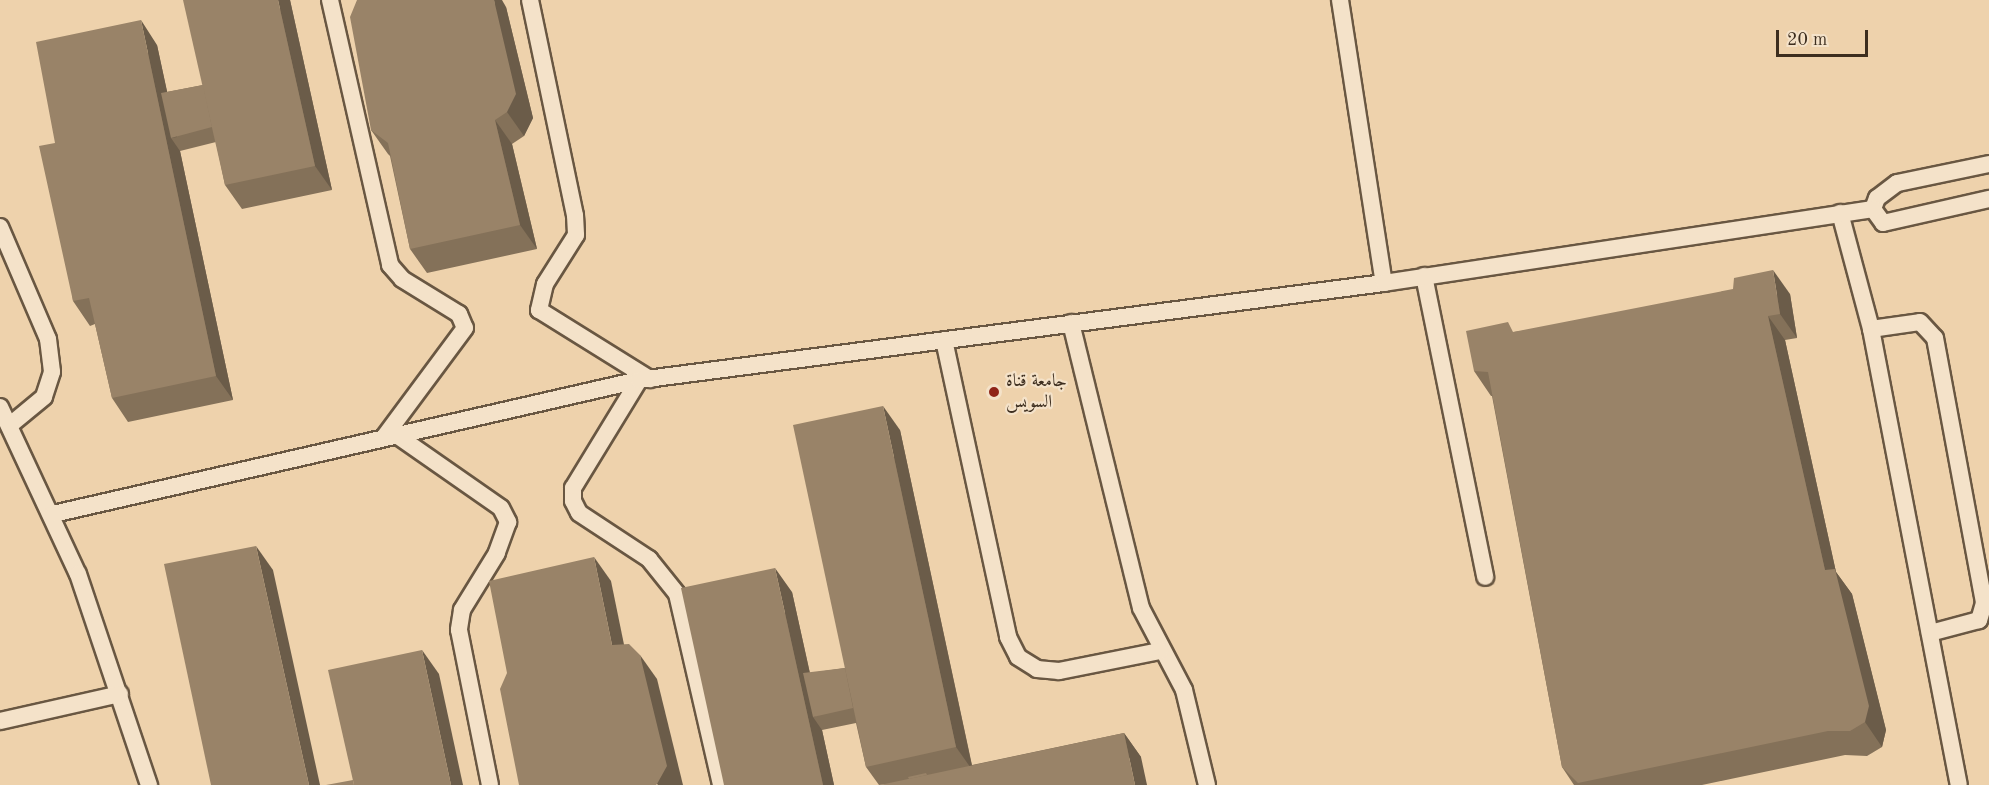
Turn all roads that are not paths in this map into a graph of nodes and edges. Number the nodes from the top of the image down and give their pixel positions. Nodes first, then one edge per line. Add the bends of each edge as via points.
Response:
1 (330, 0) edge
2 (530, 0) edge
3 (1340, 0) edge
4 (1989, 164) edge
5 (1989, 199) edge
6 (1873, 209) junction
7 (1840, 213) junction
8 (0, 227) edge
9 (1424, 276) junction
10 (1384, 283) junction
11 (1071, 323) junction
12 (1871, 328) junction
13 (944, 340) junction
14 (645, 380) junction
15 (0, 407) edge
16 (9, 426) junction
17 (390, 435) junction
18 (52, 514) junction
19 (1485, 577) dead end
20 (1930, 633) junction
21 (1160, 651) junction
22 (120, 694) junction
23 (0, 721) edge
24 (149, 785) edge
25 (490, 785) edge
26 (721, 785) edge
27 (1207, 785) edge
28 (1959, 785) edge

1 - 17 lane via 390,265 402,279 459,314 465,328
2 - 14 lane via 576,235 545,284 539,310
3 - 10 lane
4 - 6 lane via 1897,183 1877,198
5 - 6 lane via 1883,223
6 - 7 lane
7 - 9 lane
7 - 12 lane
8 - 16 lane via 48,339 52,372 44,397
9 - 10 lane
9 - 19 lane
10 - 11 lane
11 - 13 lane
11 - 21 lane via 1141,608
12 - 20 lane
12 - 20 lane via 1920,322 1935,338 1984,603 1979,620
13 - 14 lane
13 - 21 lane via 1008,637 1018,657 1037,669 1059,671
14 - 17 lane
14 - 26 lane via 573,488 573,501 579,513 649,559 677,594
15 - 16 lane
16 - 18 lane
17 - 18 lane
17 - 25 lane via 501,508 508,522 497,553 462,610 459,630
18 - 22 lane
20 - 28 lane
21 - 27 lane via 1184,690
22 - 23 lane
22 - 24 lane

